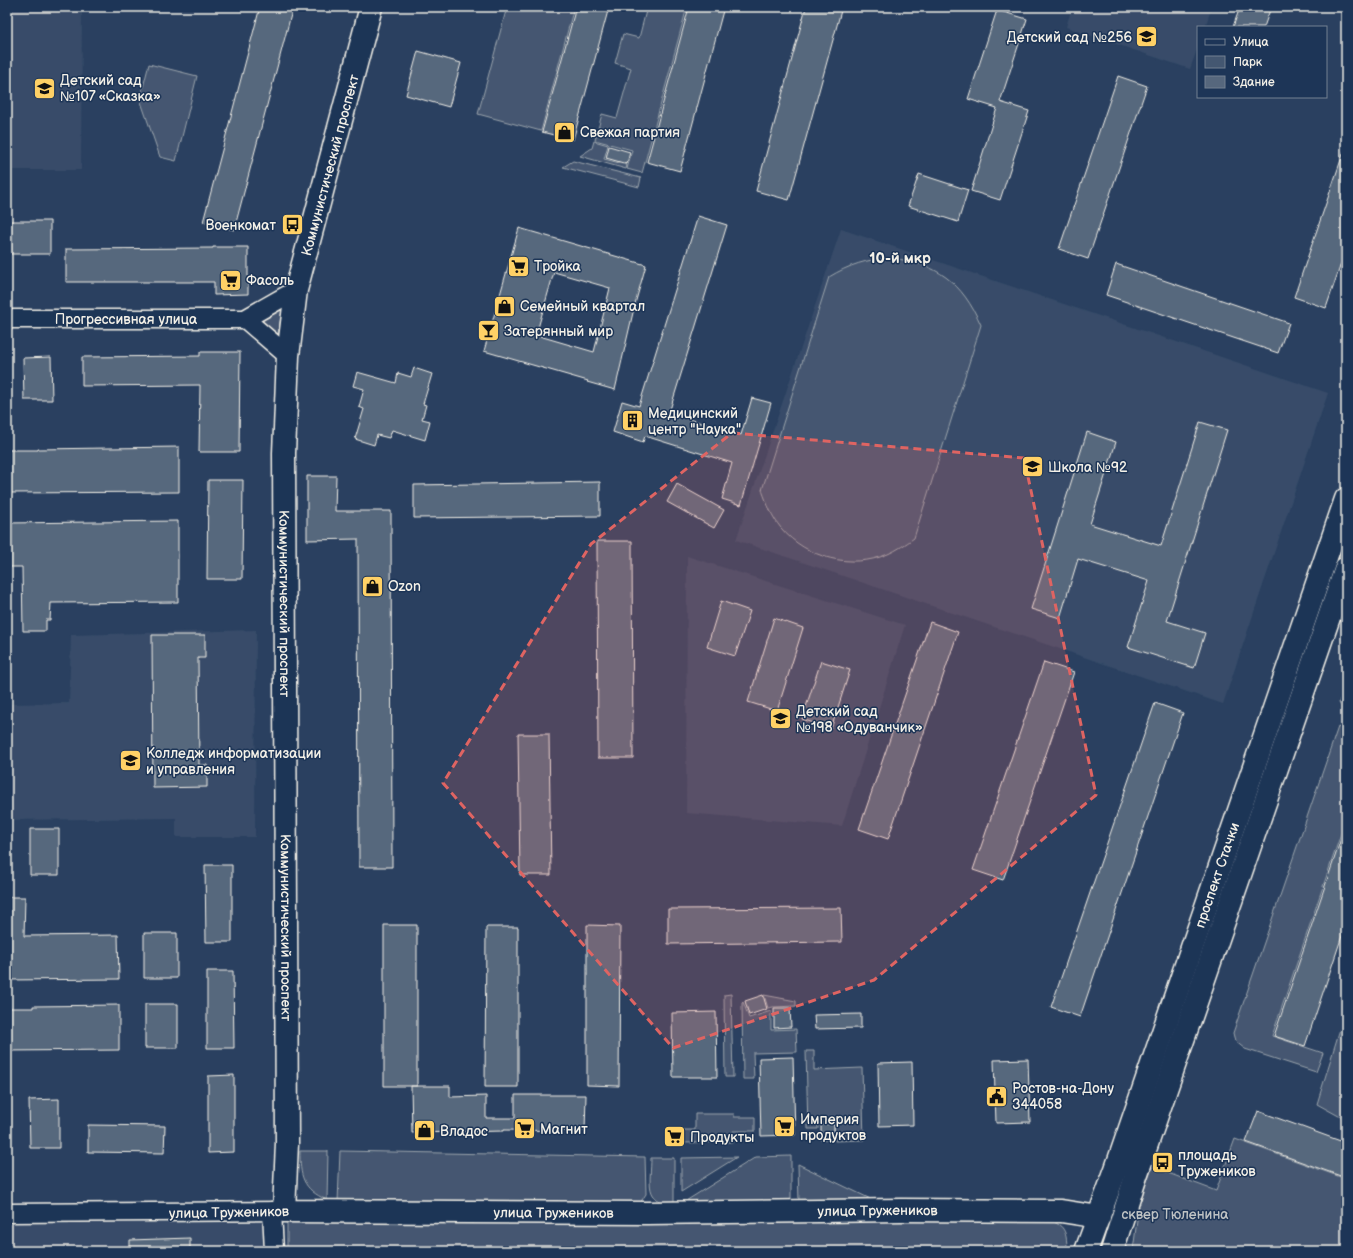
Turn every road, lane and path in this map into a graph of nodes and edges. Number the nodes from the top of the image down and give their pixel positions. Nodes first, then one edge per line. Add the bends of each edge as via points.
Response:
1 (371, 7) edge
2 (296, 290) junction
3 (7, 319) edge
4 (245, 319) junction
5 (288, 356) junction
6 (1346, 499) edge
7 (1346, 568) edge
8 (278, 1211) junction
9 (7, 1213) edge
10 (1099, 1217) junction
11 (1113, 1247) edge
12 (274, 1251) edge
13 (1086, 1251) edge

1 - 2 main road, Коммунистический проспект
2 - 4 street
2 - 5 main road, Коммунистический проспект
3 - 4 street, Прогрессивная улица
4 - 5 street
5 - 8 main road, Коммунистический проспект via 284,453 287,1135
6 - 10 main road, проспект Стачки
7 - 11 main road, проспект Стачки
8 - 9 street, улица Тружеников
8 - 10 main road, улица Тружеников via 1060,1211
8 - 12 street
10 - 11 main road
10 - 13 main road, проспект Стачки

